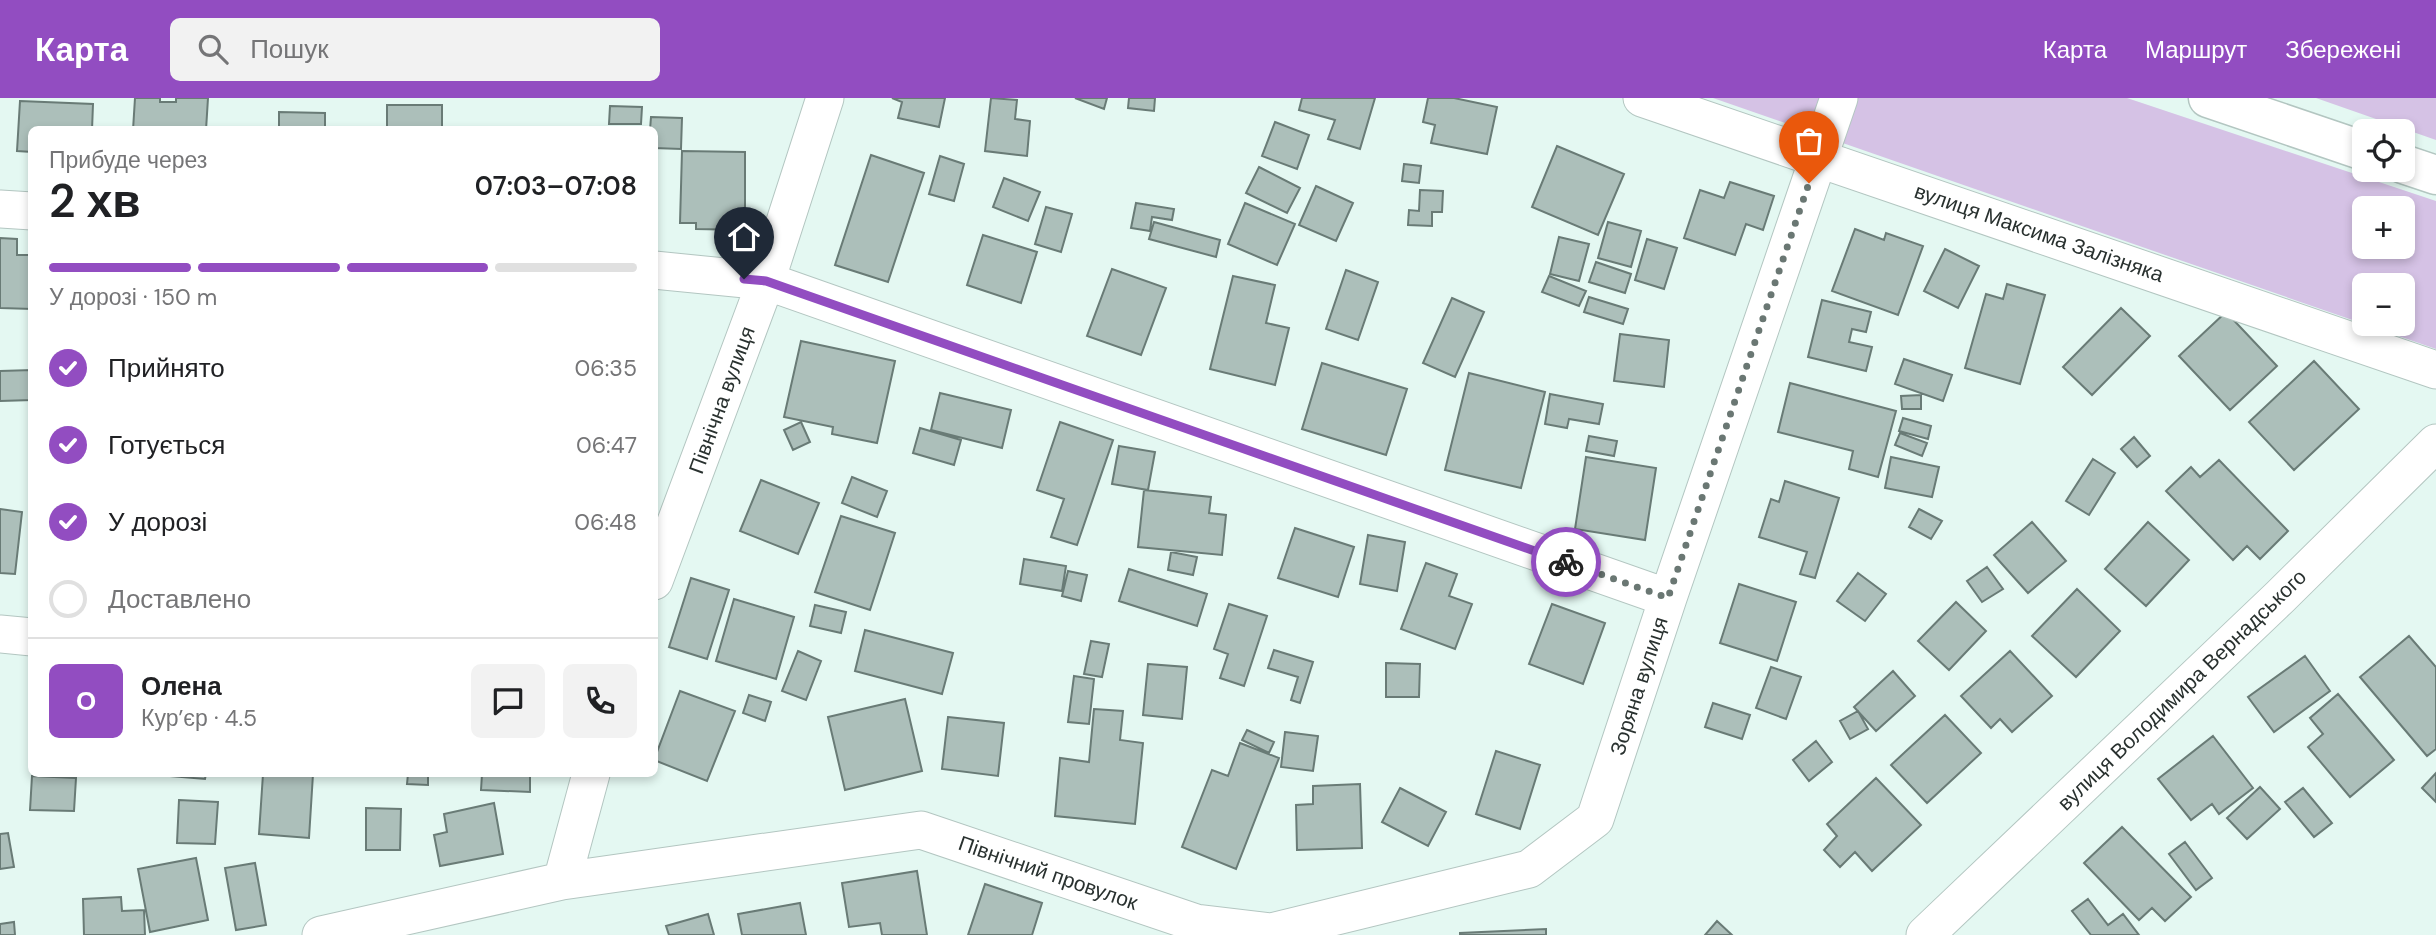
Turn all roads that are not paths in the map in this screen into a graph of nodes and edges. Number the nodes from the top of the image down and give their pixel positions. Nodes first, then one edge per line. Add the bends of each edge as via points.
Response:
1 (825, 98) edge
2 (1642, 98) edge
3 (1839, 98) edge
4 (2208, 98) edge
5 (2352, 147) edge
6 (1818, 157) junction
7 (2415, 168) edge
8 (2436, 175) edge
9 (0, 209) edge
10 (28, 211) edge
11 (658, 270) edge
12 (766, 281) junction
13 (2436, 370) edge
14 (2436, 443) edge
15 (658, 570) edge
16 (1668, 598) junction
17 (0, 634) edge
18 (28, 637) edge
19 (590, 777) edge
20 (1529, 869) joint
21 (562, 881) junction
22 (321, 935) edge
23 (1925, 935) edge

1 - 12 street, Північна вулиця
2 - 6 street, вулиця Максима Залізняка
3 - 6 street, Зоряна вулиця
4 - 5 main road
6 - 13 street, вулиця Максима Залізняка
6 - 16 street, Зоряна вулиця
7 - 8 main road
9 - 10 street
11 - 12 street
12 - 15 street, Північна вулиця
12 - 16 street
14 - 23 street, вулиця Володимира Вернадського
16 - 20 street, Зоряна вулиця via 1595,819
17 - 18 street
19 - 21 street
20 - 21 street, Північний провулок via 1271,932 1196,923 921,830
21 - 22 street

